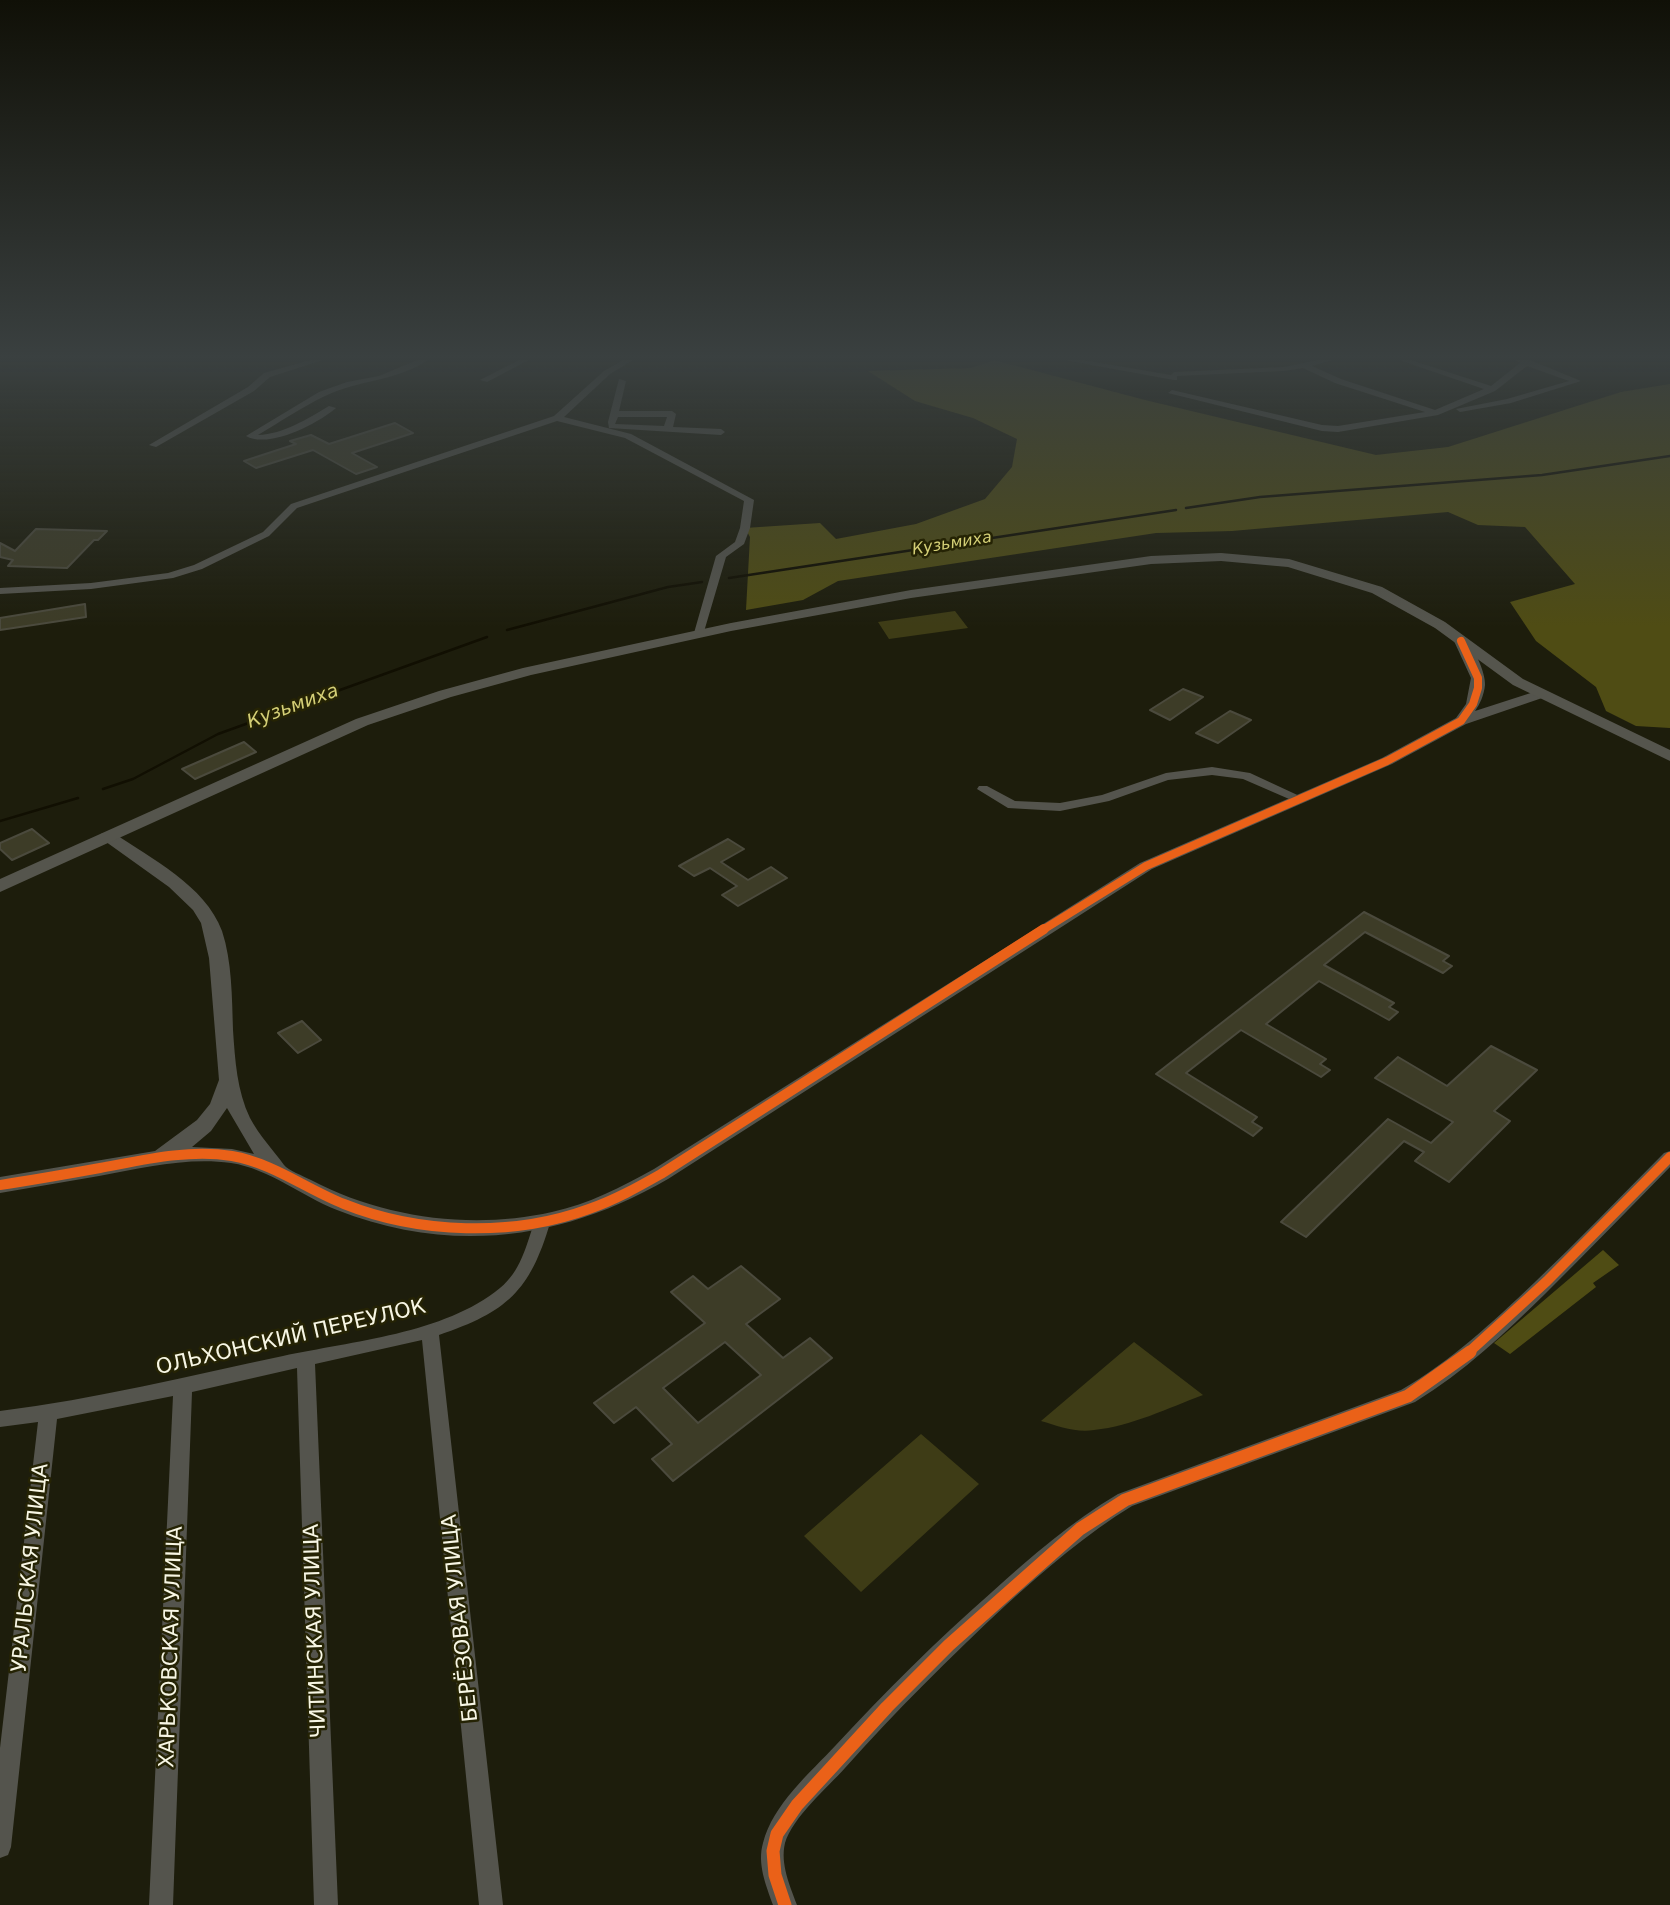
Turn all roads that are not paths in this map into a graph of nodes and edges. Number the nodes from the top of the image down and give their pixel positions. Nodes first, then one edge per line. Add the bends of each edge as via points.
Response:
1 (465, 449) edge
2 (652, 449) edge
3 (0, 591) edge
4 (699, 633) junction
5 (1461, 641) junction
6 (1540, 694) junction
7 (1461, 721) junction
8 (1670, 755) edge
9 (983, 789) dead end
10 (1300, 799) junction
11 (108, 836) junction
12 (0, 886) edge
13 (228, 1082) junction
14 (1670, 1157) edge
15 (155, 1158) junction
16 (282, 1172) junction
17 (0, 1185) edge
18 (542, 1223) junction
19 (430, 1331) junction
20 (306, 1358) junction
21 (183, 1388) junction
22 (48, 1414) junction
23 (0, 1419) edge
24 (0, 1847) edge
25 (161, 1905) edge
26 (326, 1905) edge
27 (491, 1905) edge
28 (785, 1905) edge

1 - 3 street via 294,506 266,534 169,576
2 - 4 street via 749,500 739,544 721,556
4 - 5 main road via 911,594 1151,560 1221,557 1289,564 1353,582 1400,600
4 - 11 main road via 528,671 405,706
5 - 6 main road
5 - 7 street via 1478,688
6 - 7 street
6 - 8 main road
7 - 10 street via 1398,756
9 - 10 street via 1012,805 1060,807 1105,799 1166,777 1212,771 1246,776
10 - 18 street via 1146,866 661,1174 580,1213
11 - 12 main road
11 - 13 street via 185,893 215,934
13 - 15 street via 211,1119 177,1147
13 - 16 street via 245,1130
14 - 28 street via 1479,1346 1427,1385 1408,1396 1125,1500 1052,1552 850,1745 798,1804 774,1842 772,1869
15 - 16 street via 229,1156
15 - 17 street
16 - 18 street via 349,1207 394,1218 461,1226
18 - 19 street, ОЛЬХОНСКИЙ ПЕРЕУЛОК via 530,1261 505,1294
19 - 20 street, ОЛЬХОНСКИЙ ПЕРЕУЛОК
19 - 27 street, БЕРЁЗОВАЯ УЛИЦА
20 - 21 street, ОЛЬХОНСКИЙ ПЕРЕУЛОК
20 - 26 street, ЧИТИНСКАЯ УЛИЦА
21 - 22 street, ОЛЬХОНСКИЙ ПЕРЕУЛОК
21 - 25 street, ХАРЬКОВСКАЯ УЛИЦА
22 - 23 street, ОЛЬХОНСКИЙ ПЕРЕУЛОК
22 - 24 street, УРАЛЬСКАЯ УЛИЦА

